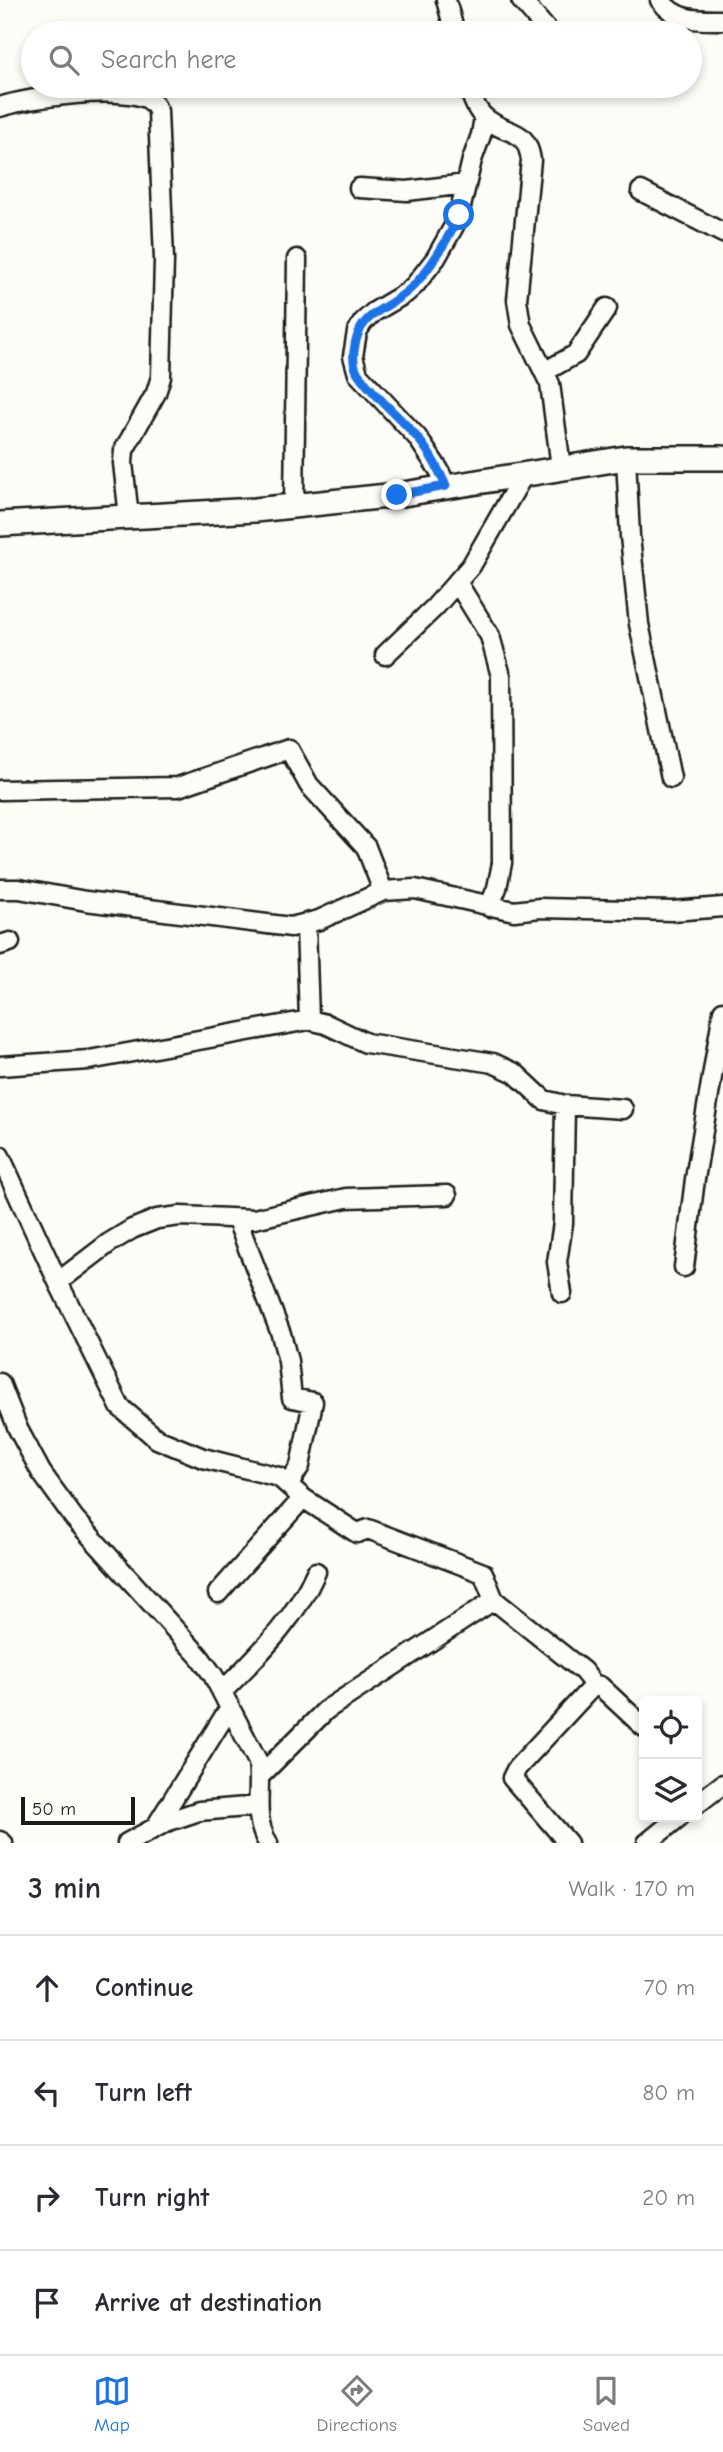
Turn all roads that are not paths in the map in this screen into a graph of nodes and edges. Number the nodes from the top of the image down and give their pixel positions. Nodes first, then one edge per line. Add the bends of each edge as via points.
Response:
1 (446, 0) edge
2 (521, 0) edge
3 (660, 0) edge
4 (723, 20) edge
5 (452, 21) edge
6 (539, 21) edge
7 (33, 98) edge
8 (147, 98) edge
9 (472, 98) edge
10 (0, 107) edge
11 (484, 117) junction
12 (466, 184) junction
13 (359, 188) dead end
14 (641, 191) dead end
15 (723, 233) edge
16 (298, 258) dead end
17 (607, 308) dead end
18 (544, 372) junction
19 (626, 458) junction
20 (723, 458) edge
21 (561, 467) junction
22 (524, 474) junction
23 (446, 486) junction
24 (294, 506) junction
25 (129, 517) junction
26 (0, 524) edge
27 (457, 582) junction
28 (385, 654) dead end
29 (671, 778) dead end
30 (0, 790) edge
31 (0, 889) edge
32 (383, 891) junction
33 (489, 907) junction
34 (723, 907) edge
35 (306, 925) junction
36 (723, 1011) edge
37 (309, 1020) junction
38 (0, 1066) edge
39 (565, 1105) junction
40 (623, 1109) dead end
41 (0, 1156) edge
42 (447, 1195) dead end
43 (237, 1220) junction
44 (684, 1267) dead end
45 (58, 1282) junction
46 (562, 1293) dead end
47 (0, 1383) edge
48 (288, 1485) junction
49 (303, 1498) junction
50 (316, 1572) dead end
51 (218, 1593) dead end
52 (494, 1600) junction
53 (594, 1685) junction
54 (226, 1699) junction
55 (639, 1722) edge
56 (260, 1776) junction
57 (723, 1784) edge
58 (702, 1794) edge
59 (258, 1806) junction
60 (674, 1822) edge
61 (155, 1828) junction
62 (127, 1843) edge
63 (268, 1843) edge
64 (568, 1843) edge
65 (647, 1843) edge

1 - 5 street
2 - 6 street
3 - 4 street via 682,18
7 - 10 street
8 - 25 street via 158,111 164,260 161,377 124,450
9 - 11 street
11 - 12 street
11 - 18 street via 519,134 529,149 517,300 521,325
12 - 13 street via 407,191
12 - 23 street via 459,215 436,258 406,293 363,322 353,356 358,374 417,438
14 - 15 street
16 - 24 street
17 - 18 street via 576,354
18 - 21 street via 553,398
19 - 20 street
19 - 21 street
19 - 29 street via 639,624
21 - 22 street
22 - 23 street
22 - 27 street
23 - 24 street
24 - 25 street
25 - 26 street
27 - 28 street
27 - 33 street via 490,636 501,676 502,863
30 - 32 street via 178,788 289,749 309,785 366,847
31 - 35 street via 291,927
32 - 33 street via 415,889
32 - 35 street
33 - 34 street via 513,911
35 - 37 street
36 - 44 street
37 - 38 street via 89,1060
37 - 39 street via 366,1043 493,1063 515,1073 544,1100
39 - 40 street
39 - 46 street via 563,1223 557,1262
41 - 45 street
42 - 43 street via 346,1198
43 - 45 street via 157,1219 132,1228
43 - 48 street via 281,1334 292,1398 313,1402 300,1466
45 - 48 street via 120,1407 157,1439 203,1458 279,1476
47 - 54 street via 41,1472 74,1518 199,1656
48 - 49 street
49 - 51 street
49 - 52 street via 357,1533 368,1529 482,1573
50 - 54 street via 278,1634
52 - 53 street via 583,1671
52 - 56 street via 326,1710
53 - 55 street
53 - 64 street via 512,1778
54 - 56 street via 253,1750
54 - 61 street
56 - 59 street
57 - 58 street
59 - 61 street via 199,1811
59 - 63 street via 259,1824
60 - 65 street
61 - 62 street

